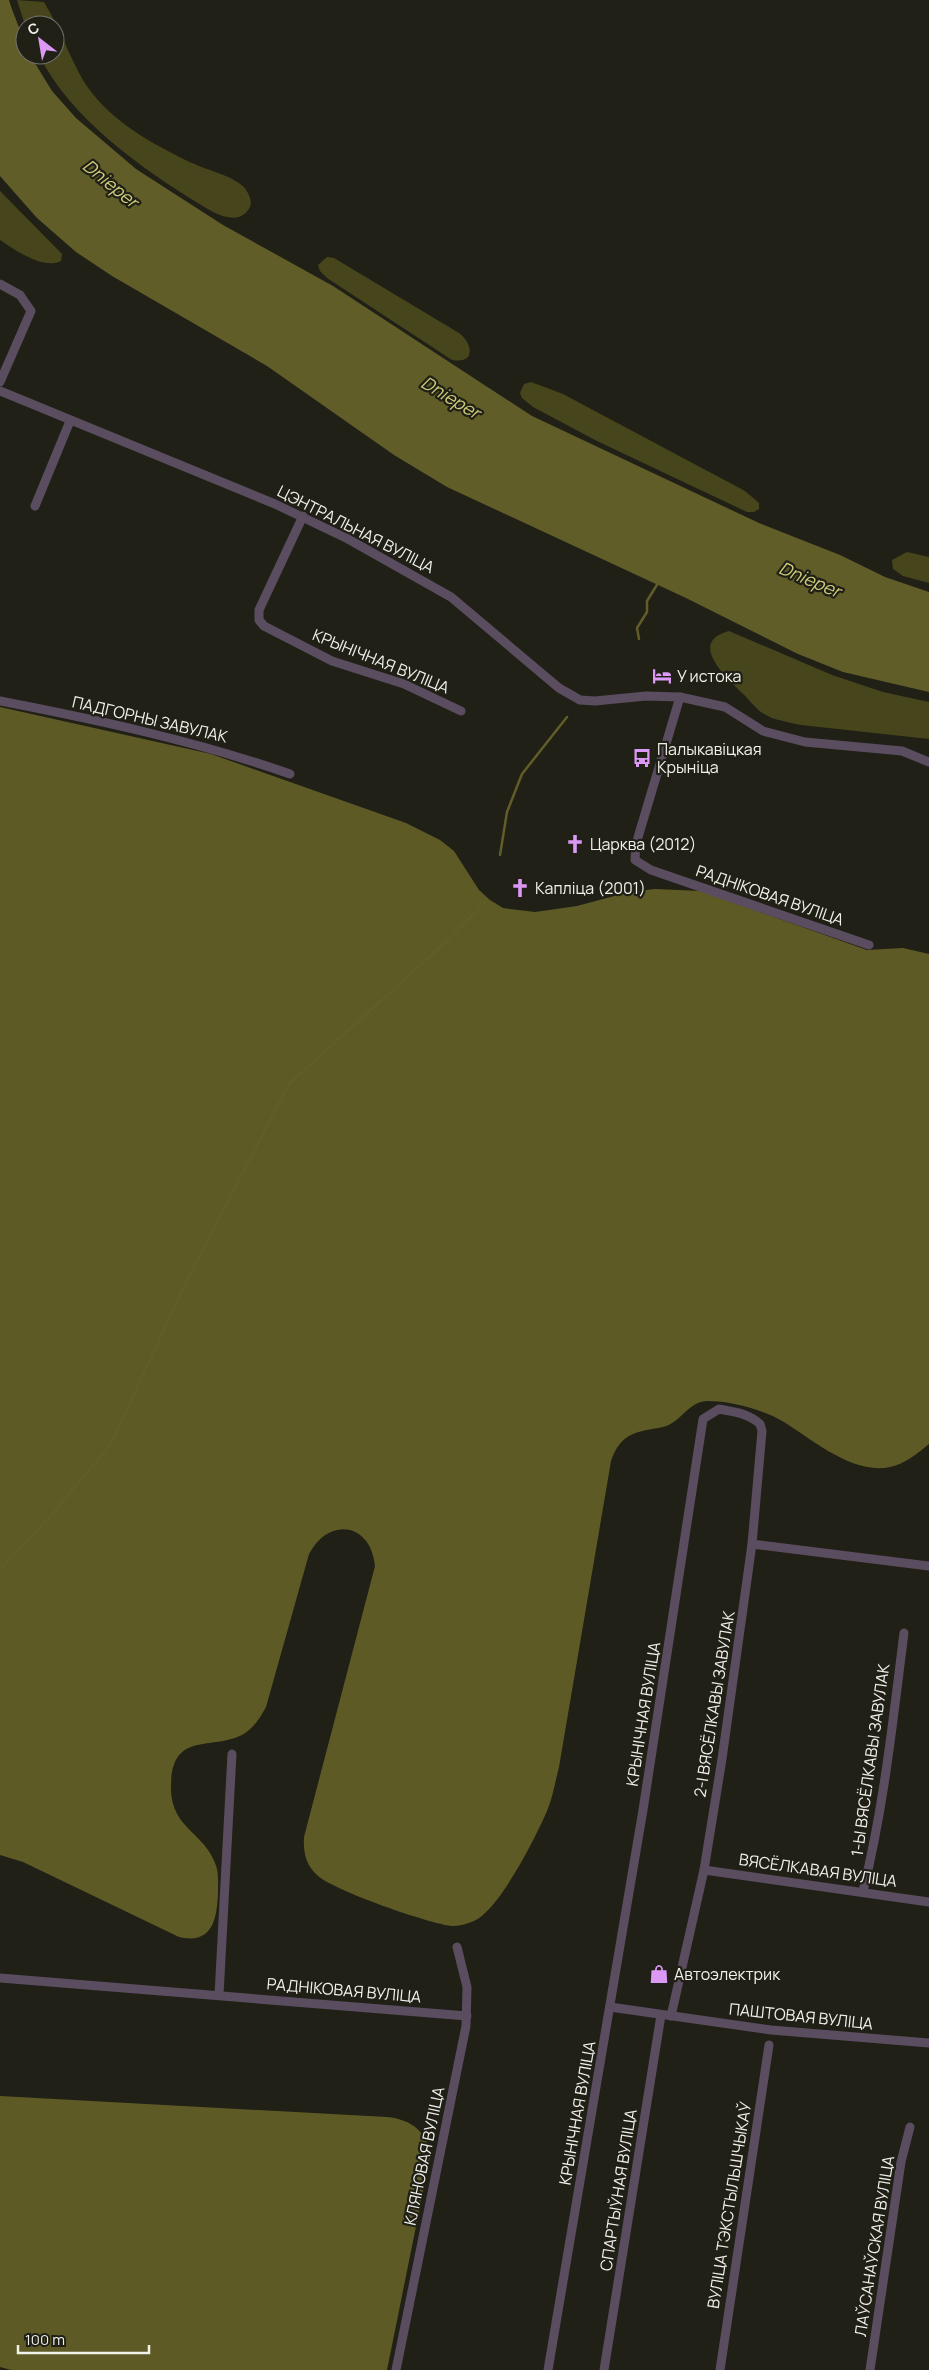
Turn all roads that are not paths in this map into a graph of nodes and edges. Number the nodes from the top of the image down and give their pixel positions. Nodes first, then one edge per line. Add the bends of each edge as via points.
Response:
1 (0, 284) edge
2 (0, 382) edge
3 (0, 391) edge
4 (70, 422) junction
5 (35, 506) dead end
6 (303, 516) junction
7 (680, 697) junction
8 (0, 701) edge
9 (461, 711) dead end
10 (929, 762) edge
11 (290, 774) dead end
12 (869, 945) dead end
13 (752, 1544) junction
14 (929, 1566) edge
15 (904, 1633) dead end
16 (232, 1754) dead end
17 (704, 1870) junction
18 (864, 1892) junction
19 (929, 1902) edge
20 (458, 1947) dead end
21 (0, 1978) edge
22 (220, 1995) junction
23 (610, 2008) junction
24 (661, 2014) junction
25 (467, 2016) junction
26 (671, 2016) junction
27 (929, 2043) edge
28 (769, 2045) dead end
29 (910, 2127) dead end
30 (396, 2370) edge
31 (548, 2370) edge
32 (604, 2370) edge
33 (720, 2370) edge
34 (870, 2370) edge

1 - 2 street via 20,295 31,311
3 - 4 street, ЦЭНТРАЛЬНАЯ ВУЛІЦА
4 - 5 street
4 - 6 street, ЦЭНТРАЛЬНАЯ ВУЛІЦА
6 - 7 street, ЦЭНТРАЛЬНАЯ ВУЛІЦА via 438,588 580,700
6 - 9 street, КРЫНІЧНАЯ ВУЛІЦА via 259,610 259,620 264,626 332,661 404,684
7 - 10 street via 725,707 763,731 806,742 902,751
7 - 12 street, РАДНІКОВАЯ ВУЛІЦА via 636,844 635,860 651,870
8 - 11 street, ПАДГОРНЫ ЗАВУЛАК via 209,747
13 - 14 street
13 - 17 street, 2-І ВЯСЁЛКАВЫ ЗАВУЛАК
13 - 23 street, КРЫНІЧНАЯ ВУЛІЦА via 762,1431 753,1418 719,1408 703,1419
15 - 18 street, 1-Ы ВЯСЁЛКАВЫ ЗАВУЛАК via 886,1770
16 - 22 street
17 - 18 street, ВЯСЁЛКАВАЯ ВУЛІЦА
17 - 26 street
18 - 19 street, ВЯСЁЛКАВАЯ ВУЛІЦА
20 - 25 street, КЛЯНОВАЯ ВУЛІЦА via 467,1987
21 - 22 street, РАДНІКОВАЯ ВУЛІЦА
22 - 25 street, РАДНІКОВАЯ ВУЛІЦА
23 - 24 street, ПАШТОВАЯ ВУЛІЦА
23 - 31 street, КРЫНІЧНАЯ ВУЛІЦА
24 - 26 street, ПАШТОВАЯ ВУЛІЦА
24 - 32 street, СПАРТЫЎНАЯ ВУЛІЦА
25 - 30 street, КЛЯНОВАЯ ВУЛІЦА
26 - 27 street, ПАШТОВАЯ ВУЛІЦА via 771,2030
28 - 33 street, ВУЛІЦА ТЭКСТЫЛЬШЧЫКАЎ
29 - 34 street, ЛАЎСАНАЎСКАЯ ВУЛІЦА

